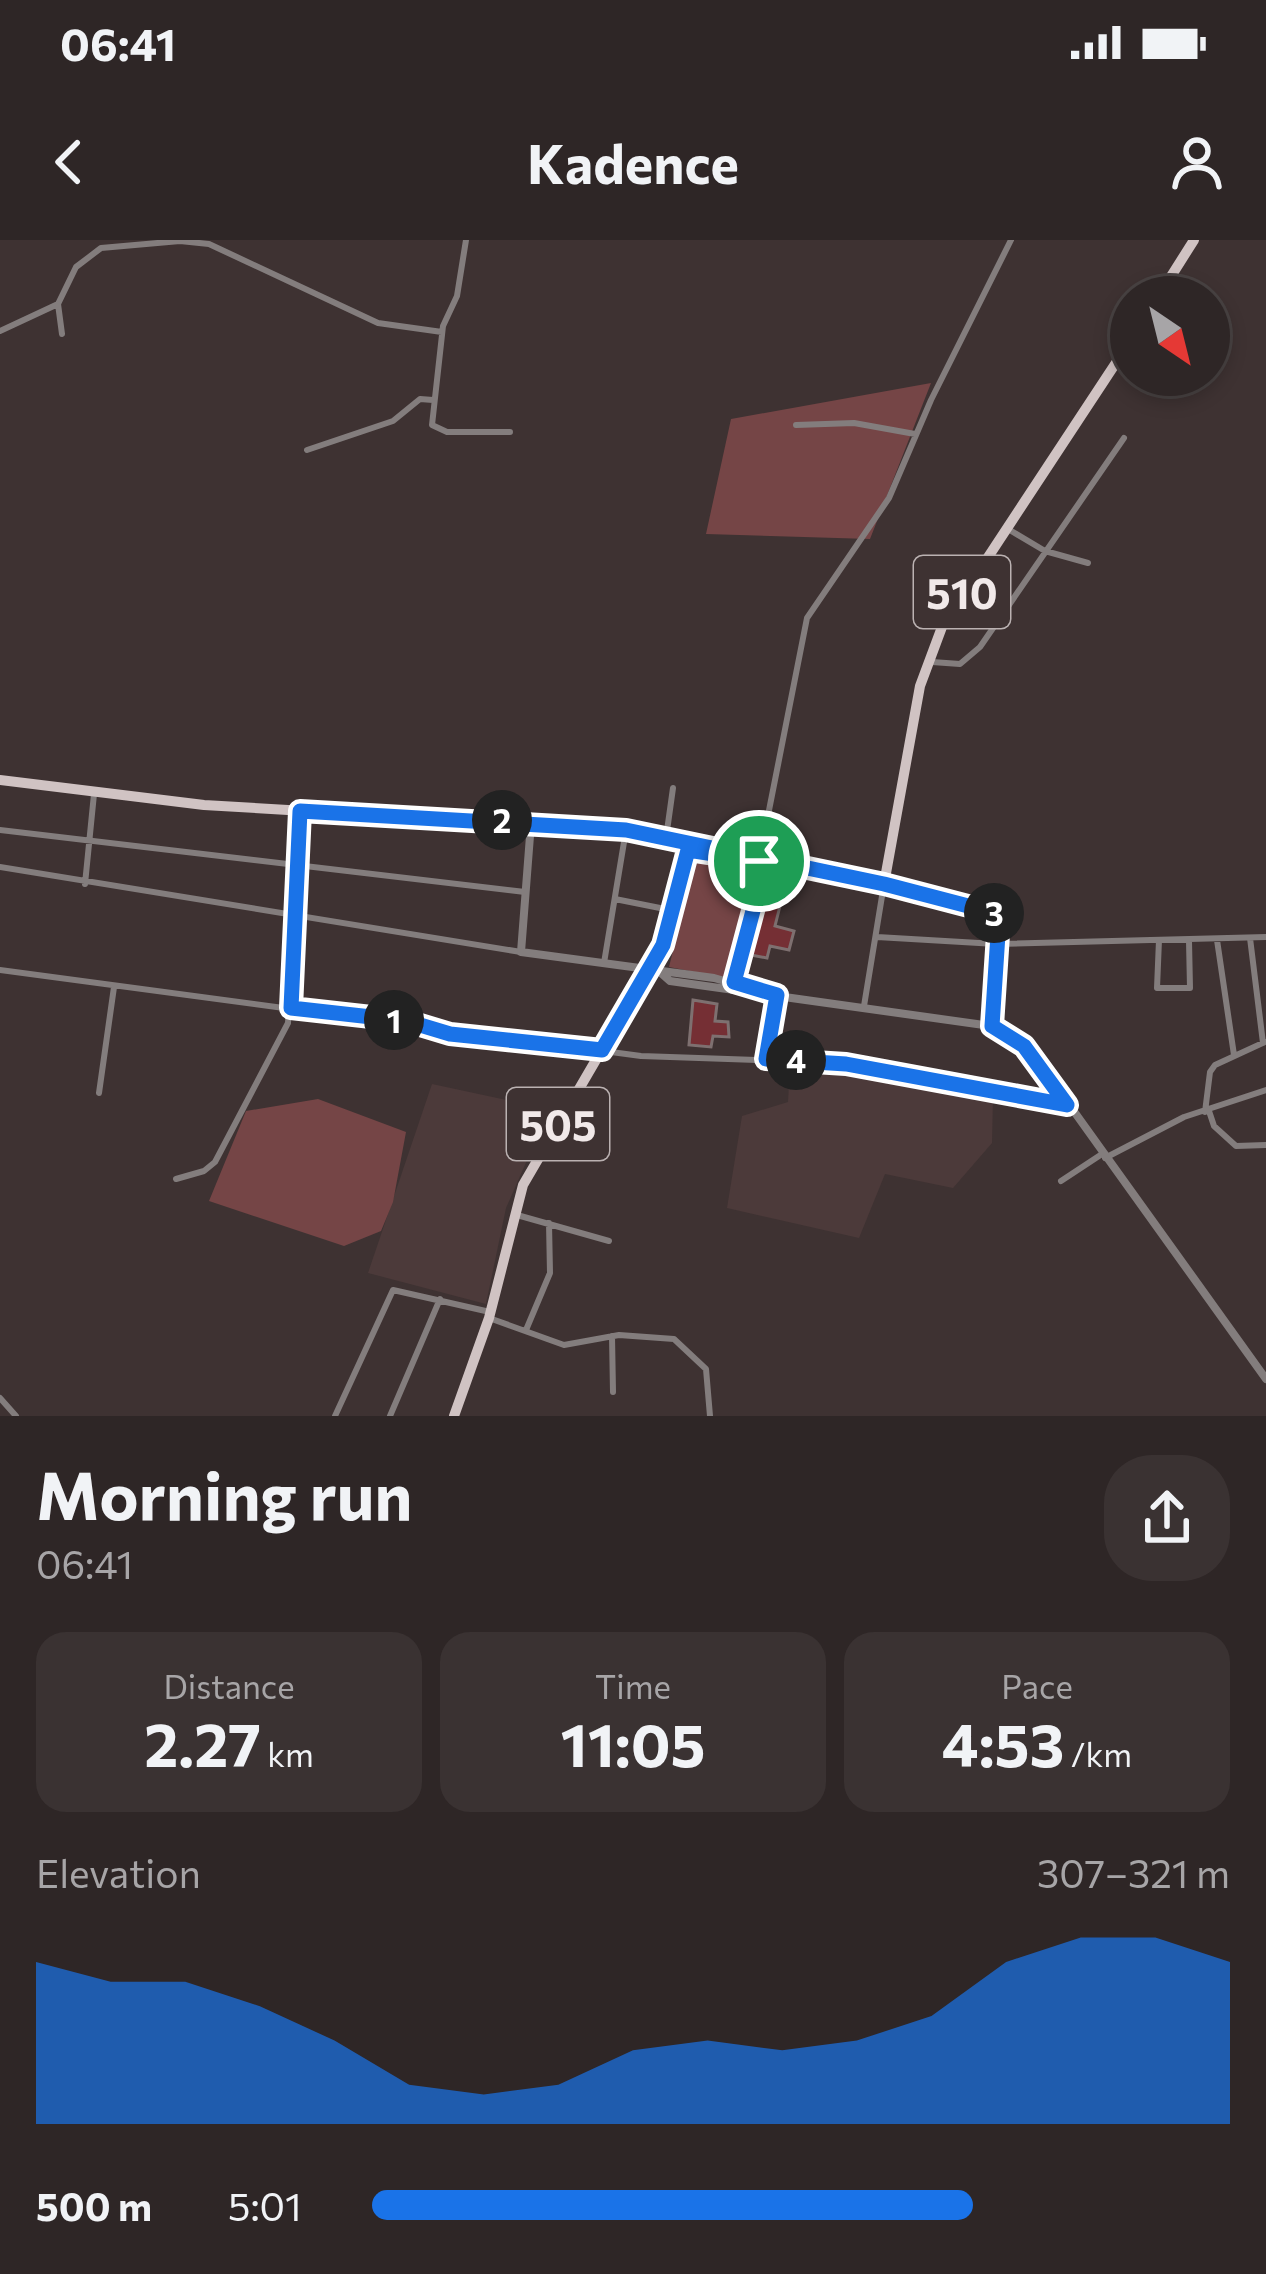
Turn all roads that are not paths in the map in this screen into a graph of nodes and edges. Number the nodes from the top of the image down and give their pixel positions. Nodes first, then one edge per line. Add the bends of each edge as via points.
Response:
1 (180, 240) edge
2 (466, 240) edge
3 (1011, 240) edge
4 (1194, 240) edge
5 (1172, 276) edge
6 (58, 304) junction
7 (0, 332) edge
8 (442, 332) junction
9 (62, 334) dead end
10 (1110, 371) edge
11 (433, 400) junction
12 (796, 424) dead end
13 (510, 432) dead end
14 (915, 434) junction
15 (1124, 439) dead end
16 (307, 450) dead end
17 (1005, 527) junction
18 (1045, 551) junction
19 (1088, 563) dead end
20 (928, 661) junction
21 (0, 780) edge
22 (673, 788) dead end
23 (94, 794) junction
24 (300, 811) junction
25 (531, 822) junction
26 (0, 830) edge
27 (626, 830) junction
28 (666, 838) junction
29 (90, 842) junction
30 (688, 848) junction
31 (763, 861) junction
32 (0, 867) edge
33 (300, 868) junction
34 (85, 884) junction
35 (884, 884) junction
36 (525, 892) junction
37 (614, 899) junction
38 (672, 910) junction
39 (297, 916) junction
40 (877, 937) junction
41 (1266, 937) edge
42 (1250, 938) junction
43 (1159, 940) junction
44 (1189, 940) junction
45 (1217, 940) junction
46 (996, 944) junction
47 (521, 952) junction
48 (604, 964) junction
49 (0, 970) edge
50 (655, 972) junction
51 (732, 986) junction
52 (114, 987) junction
53 (773, 995) junction
54 (864, 1006) junction
55 (291, 1008) junction
56 (992, 1026) junction
57 (1264, 1043) edge
58 (602, 1050) junction
59 (1234, 1055) junction
60 (766, 1059) junction
61 (1266, 1090) edge
62 (99, 1093) dead end
63 (1067, 1105) junction
64 (1207, 1112) junction
65 (1266, 1145) edge
66 (1104, 1156) junction
67 (176, 1179) dead end
68 (1061, 1181) dead end
69 (514, 1214) junction
70 (548, 1223) junction
71 (609, 1241) dead end
72 (440, 1298) junction
73 (489, 1315) junction
74 (526, 1330) junction
75 (612, 1336) junction
76 (1266, 1379) edge
77 (613, 1392) dead end
78 (0, 1397) edge
79 (336, 1414) edge
80 (16, 1416) edge
81 (347, 1416) edge
82 (390, 1416) edge
83 (454, 1416) edge
84 (710, 1416) edge

1 - 6 street via 101,248 76,267
1 - 8 street via 209,244 378,323
2 - 8 street
3 - 14 street
4 - 5 main road
6 - 7 street
6 - 9 street
8 - 11 street
10 - 17 main road, 510
11 - 13 street via 437,429
11 - 16 street via 419,399 393,421
12 - 14 street
14 - 31 street via 889,498 807,618
15 - 18 street
17 - 18 street
17 - 20 main road, 510
18 - 19 street
18 - 20 street via 970,657 960,664
20 - 35 main road, 510
21 - 23 main road
22 - 28 street
23 - 24 main road
23 - 29 street
24 - 25 main road
24 - 33 street
25 - 27 main road
25 - 36 street
26 - 29 street
27 - 28 main road
27 - 37 street
28 - 30 main road
29 - 33 street
29 - 34 street
30 - 31 main road
30 - 38 main road, 505
31 - 35 main road
31 - 51 street
32 - 34 street
33 - 36 street
33 - 39 street
34 - 39 street
35 - 40 street
35 - 46 street via 995,913
36 - 47 street
37 - 38 street
37 - 48 street
38 - 50 main road, 505
39 - 47 street
39 - 55 street
40 - 46 street
40 - 54 street
41 - 42 street
42 - 45 street
42 - 57 street
43 - 44 street
43 - 44 street via 1157,988 1190,988
43 - 46 street
44 - 45 street
45 - 59 street
46 - 56 street
47 - 48 street
48 - 50 street
49 - 52 street
50 - 51 street
50 - 58 main road, 505
51 - 53 street
52 - 55 street
52 - 62 street
53 - 54 street
53 - 60 street
54 - 56 street
55 - 58 street
55 - 67 street via 215,1162
56 - 63 street via 1024,1046
57 - 59 street
58 - 60 street
58 - 69 main road, 505 via 536,1160
59 - 64 street via 1210,1072
60 - 63 street via 846,1064
61 - 64 street
63 - 66 street
64 - 65 street via 1236,1146
64 - 66 street
66 - 68 street
66 - 76 street
69 - 70 street
69 - 73 main road, 505
70 - 71 street
70 - 74 street via 550,1273
72 - 73 street
72 - 79 street via 393,1289
72 - 82 street
73 - 74 street
73 - 83 main road, 505
74 - 75 street via 565,1345
75 - 77 street
75 - 84 street via 680,1342 706,1370
78 - 80 street
79 - 81 street

